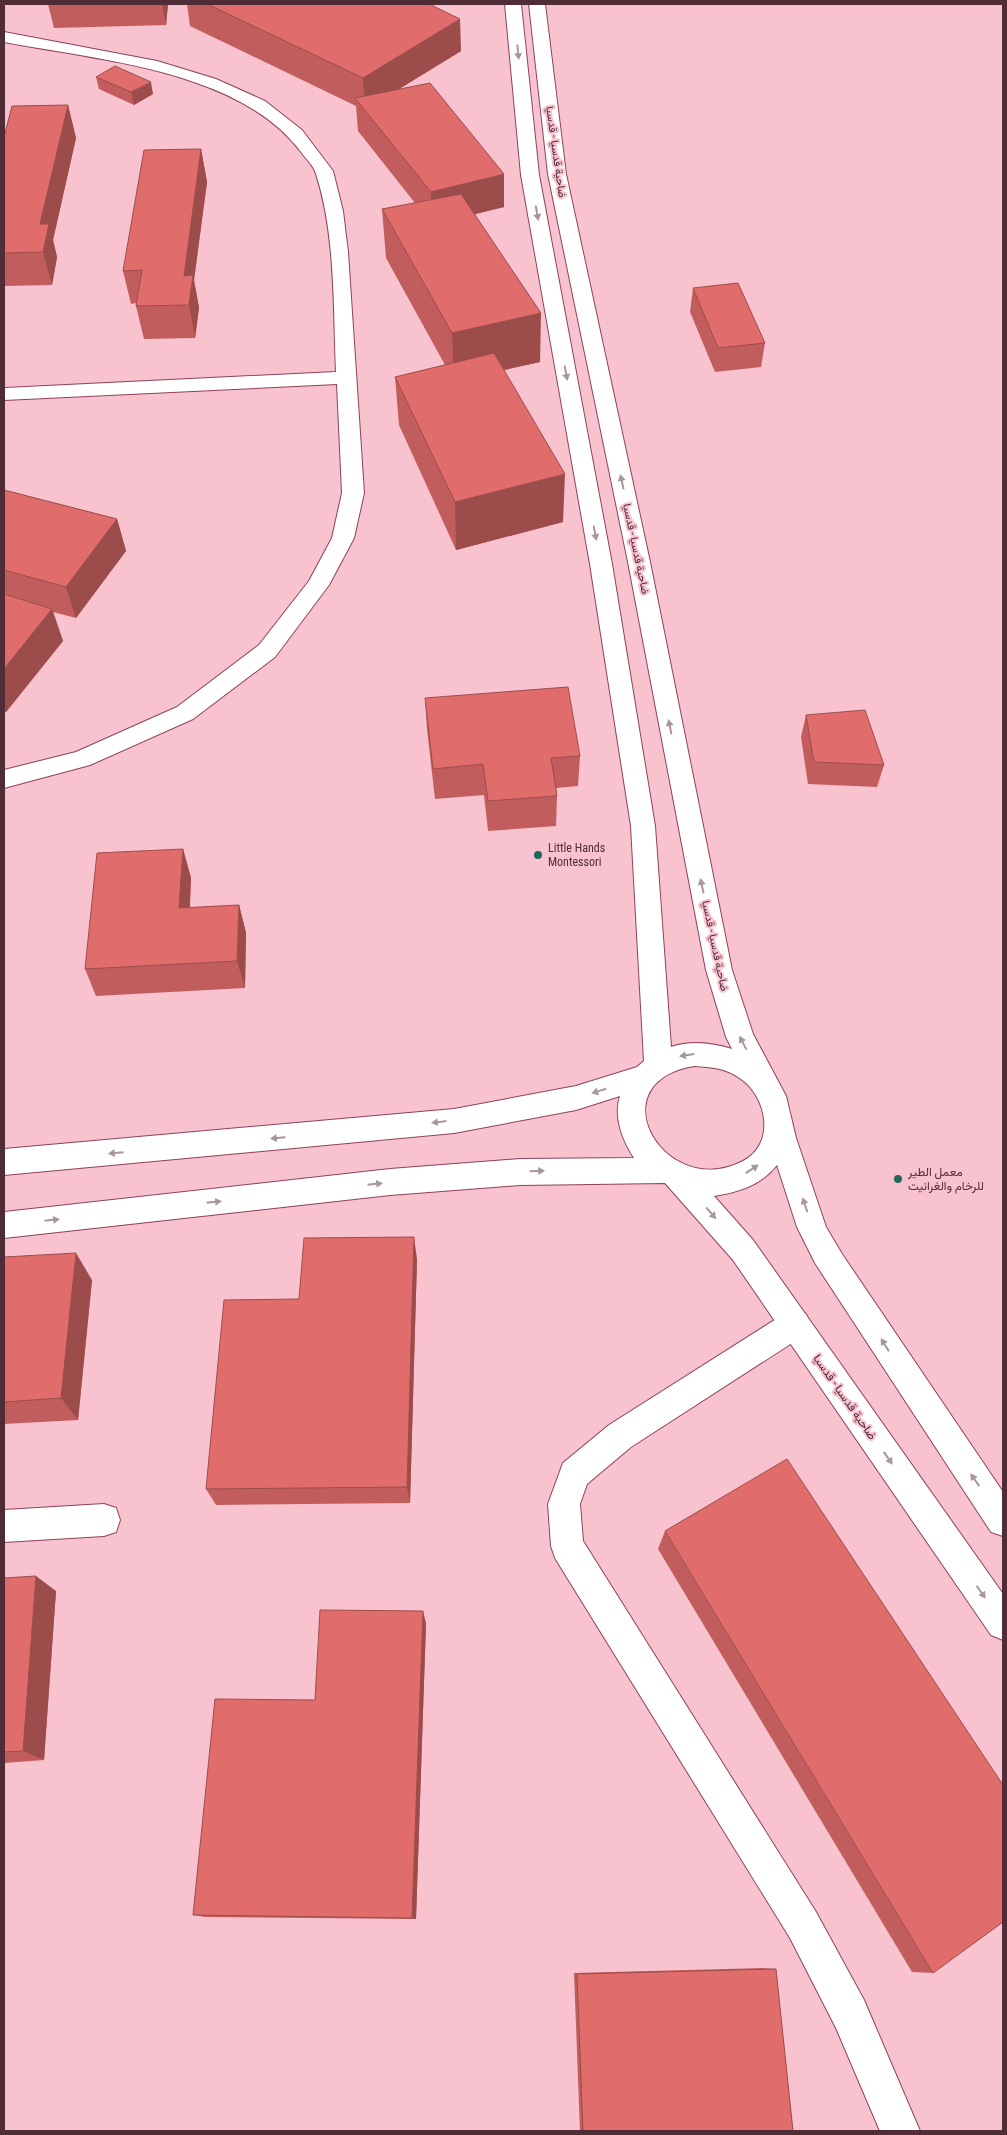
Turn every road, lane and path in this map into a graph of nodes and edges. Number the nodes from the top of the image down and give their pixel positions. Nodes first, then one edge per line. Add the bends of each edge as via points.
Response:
1 (513, 4) edge
2 (537, 4) edge
3 (4, 37) edge
4 (346, 378) junction
5 (5, 394) dead end
6 (4, 779) edge
7 (651, 1070) junction
8 (767, 1085) junction
9 (779, 1129) junction
10 (4, 1162) edge
11 (672, 1174) junction
12 (4, 1225) edge
13 (795, 1324) junction
14 (104, 1520) dead end
15 (1003, 1520) edge
16 (4, 1526) edge
17 (1003, 1623) edge
18 (900, 2131) edge

1 -> 7 main road via 530,175 601,564 644,826
8 -> 2 main road, ضاحية قدسيا - قدسيا via 740,1036 719,970 639,562 556,174
3 - 4 main road via 156,66 210,82 259,105 296,134 324,171 334,211
4 - 5 main road
4 - 6 main road via 354,493 343,538 318,585 267,651 185,713 82,758
8 -> 7 main road via 750,1069 728,1057 704,1053 679,1056
7 -> 10 main road via 576,1098 454,1121
7 - 11 main road via 632,1098 632,1125 643,1150
8 - 9 main road via 777,1107
11 -> 9 main road via 705,1183 732,1180 755,1169 772,1151
15 -> 9 main road via 927,1410 815,1233
12 -> 11 main road via 409,1180 520,1172
11 -> 13 main road, ضاحية قدسيا - قدسيا via 743,1250
13 -> 17 main road, ضاحية قدسيا - قدسيا
13 - 18 main road via 620,1436 574,1474 564,1504 567,1546 803,1925 850,2014
14 - 16 main road

